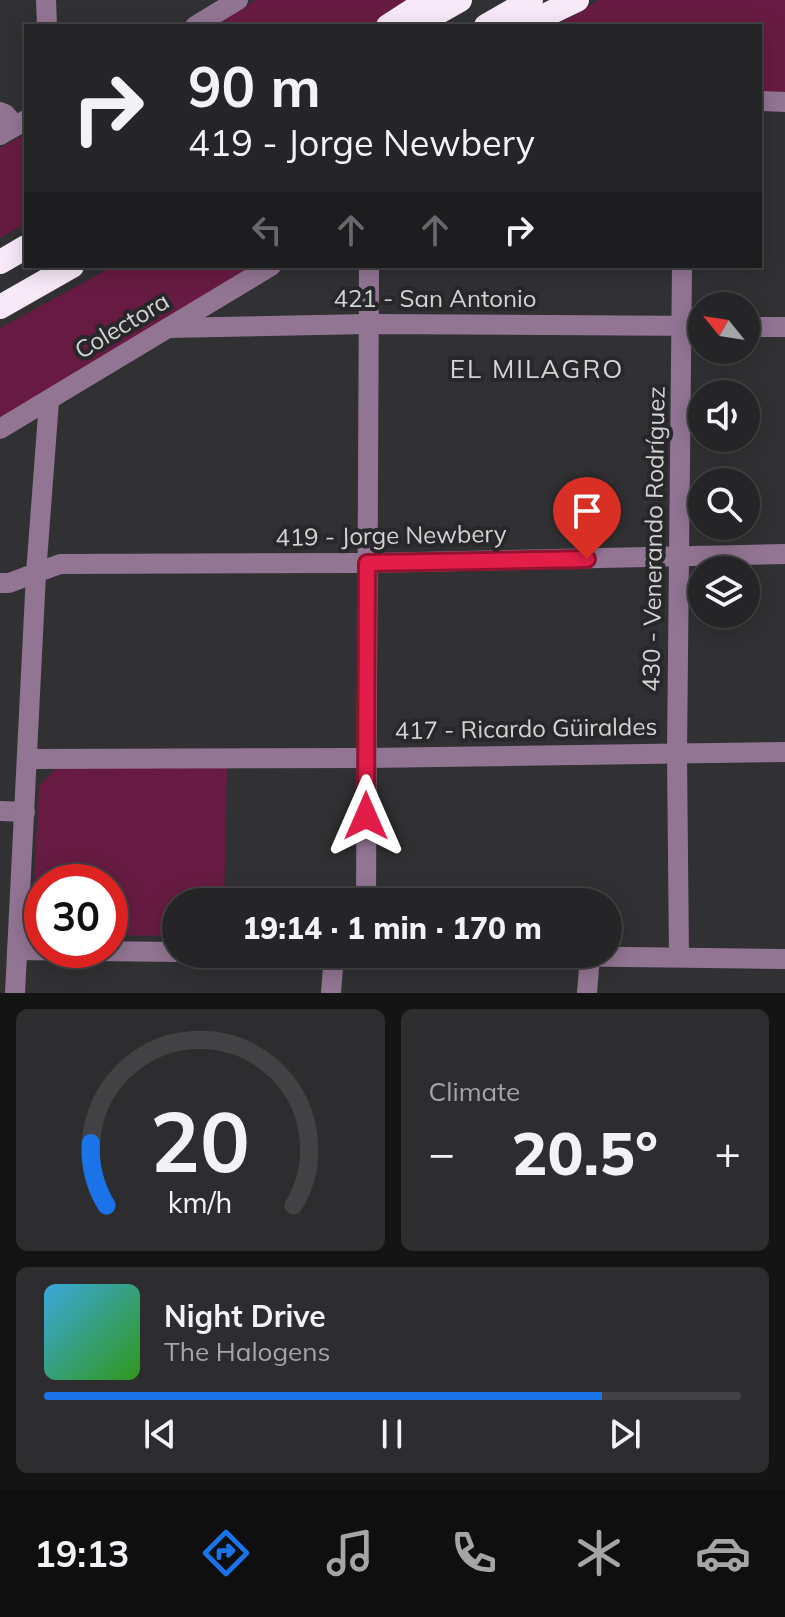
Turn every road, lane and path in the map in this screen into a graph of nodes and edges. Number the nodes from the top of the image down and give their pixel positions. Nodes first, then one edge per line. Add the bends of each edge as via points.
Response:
1 (46, 0) edge
2 (238, 0) edge
3 (429, 0) edge
4 (460, 0) edge
5 (531, 0) edge
6 (577, 0) edge
7 (47, 24) edge
8 (198, 24) edge
9 (391, 24) edge
10 (418, 24) edge
11 (489, 24) edge
12 (527, 24) edge
13 (762, 101) edge
14 (785, 102) edge
15 (0, 112) edge
16 (14, 127) edge
17 (24, 248) edge
18 (0, 262) edge
19 (68, 268) edge
20 (268, 268) edge
21 (369, 268) edge
22 (682, 268) edge
23 (688, 301) edge
24 (0, 307) edge
25 (369, 324) junction
26 (688, 325) edge
27 (760, 327) edge
28 (785, 327) edge
29 (169, 328) junction
30 (690, 364) edge
31 (49, 401) junction
32 (0, 429) edge
33 (785, 554) edge
34 (681, 557) junction
35 (367, 563) junction
36 (36, 574) junction
37 (0, 583) edge
38 (785, 752) edge
39 (677, 753) junction
40 (367, 758) junction
41 (28, 759) junction
42 (0, 811) edge
43 (25, 812) junction
44 (366, 888) edge
45 (17, 950) junction
46 (162, 952) edge
47 (622, 956) edge
48 (679, 957) junction
49 (785, 959) edge
50 (333, 968) edge
51 (589, 968) edge
52 (15, 993) edge
53 (331, 993) edge
54 (587, 993) edge

1 - 7 street
2 - 8 street
3 - 9 highway
4 - 10 highway
5 - 11 highway
6 - 12 highway
13 - 14 street
15 - 16 street
17 - 18 highway
19 - 24 highway
20 - 29 street, Colectora
21 - 25 street
22 - 23 street, 430 - Venerando Rodríguez
25 - 26 street, 421 - San Antonio
25 - 29 street, 421 - San Antonio
25 - 35 street
27 - 28 street
29 - 31 street, Colectora
30 - 34 street, 430 - Venerando Rodríguez
31 - 32 street, Colectora
31 - 36 street
33 - 34 street, 419 - Jorge Newbery
34 - 35 street, 419 - Jorge Newbery
34 - 39 street, 430 - Venerando Rodríguez
35 - 36 street, 419 - Jorge Newbery via 60,564
35 - 40 street
36 - 37 street, 419 - Jorge Newbery
36 - 41 street
38 - 39 street, 417 - Ricardo Güiraldes
39 - 40 street, 417 - Ricardo Güiraldes
39 - 48 street, 430 - Venerando Rodríguez
40 - 41 street, 417 - Ricardo Güiraldes
40 - 44 street
41 - 43 street
42 - 43 street
43 - 45 street
45 - 46 street
45 - 52 street
47 - 48 street
48 - 49 street
50 - 53 street
51 - 54 street

